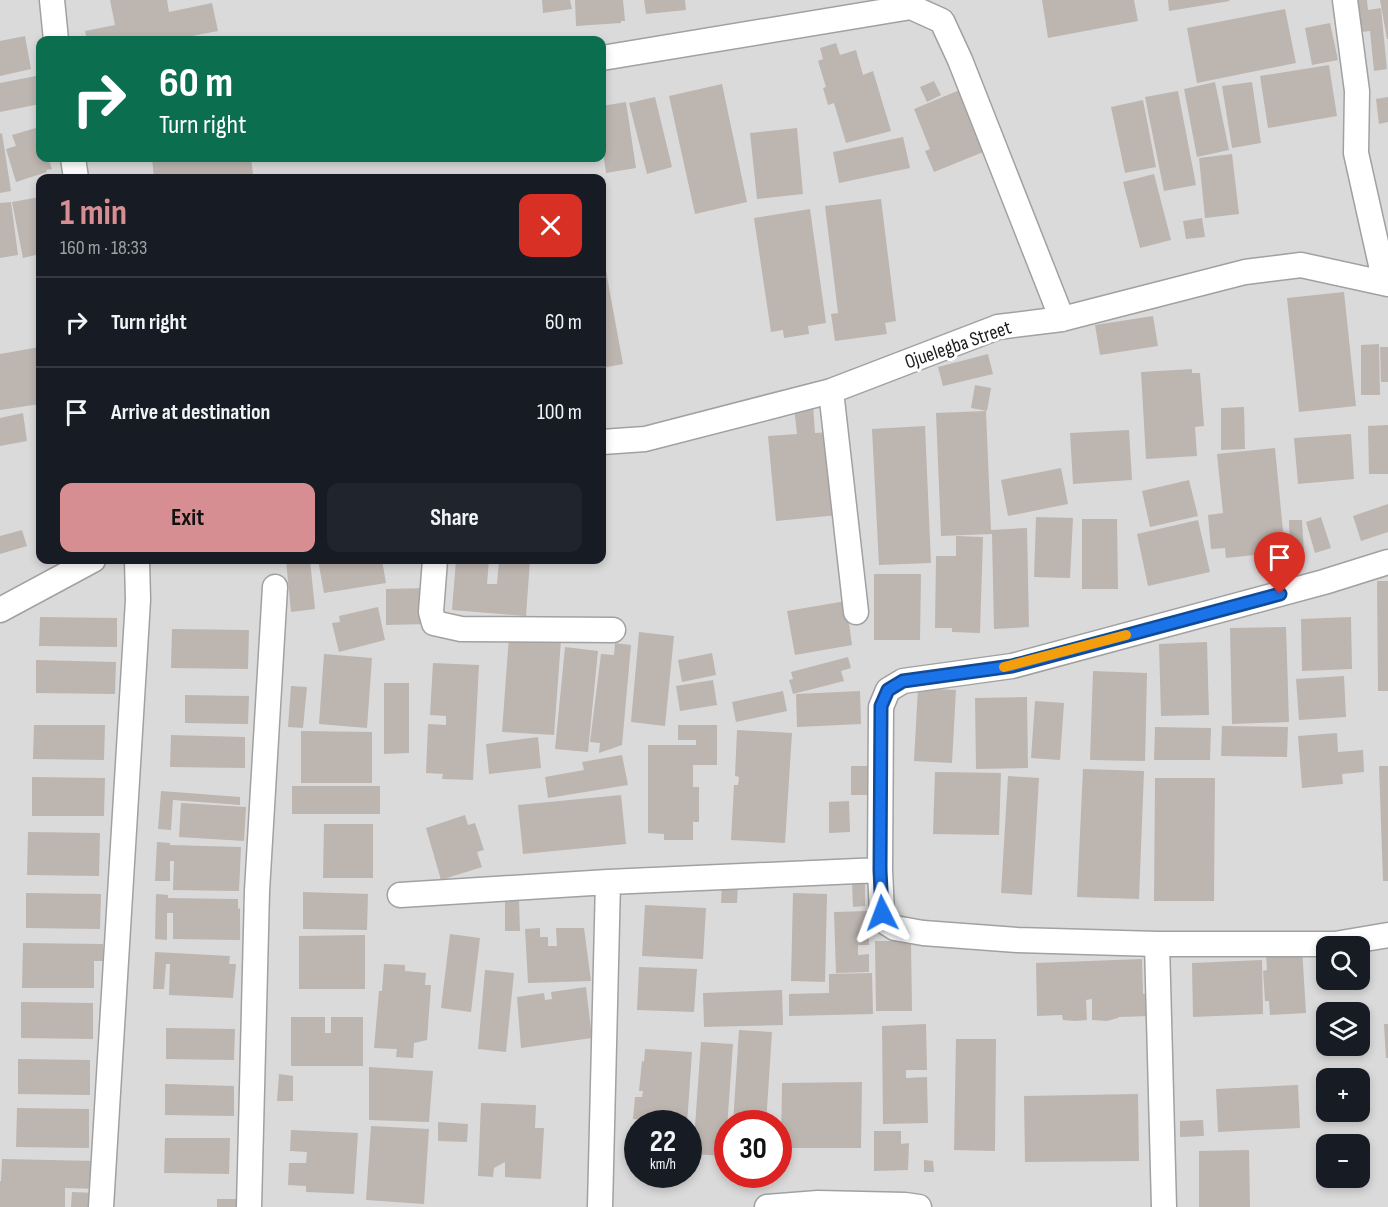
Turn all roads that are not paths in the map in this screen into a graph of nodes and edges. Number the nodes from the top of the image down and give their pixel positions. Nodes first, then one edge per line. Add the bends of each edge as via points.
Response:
1 (52, 0) edge
2 (1345, 0) edge
3 (56, 36) edge
4 (606, 57) edge
5 (1386, 284) edge
6 (1062, 319) junction
7 (831, 391) junction
8 (606, 442) edge
9 (1388, 562) edge
10 (86, 564) edge
11 (137, 564) edge
12 (435, 564) edge
13 (276, 587) dead end
14 (0, 610) edge
15 (856, 612) dead end
16 (612, 630) dead end
17 (880, 870) junction
18 (608, 882) junction
19 (400, 895) dead end
20 (1388, 935) edge
21 (1157, 944) junction
22 (101, 1207) edge
23 (249, 1207) edge
24 (600, 1207) edge
25 (766, 1207) edge
26 (919, 1207) edge
27 (1164, 1207) edge

1 - 3 street
2 - 5 street via 1357,91 1356,153
4 - 6 street via 911,7 942,21
5 - 6 street, Ojuelegba Street via 1301,266 1245,272
6 - 7 street, Ojuelegba Street via 998,327
7 - 8 street, Ojuelegba Street via 645,439
7 - 15 street
9 - 17 street via 1012,666 903,681 888,690 881,706
10 - 14 street
11 - 22 street
12 - 16 street via 431,612 434,622 461,629
13 - 23 street via 257,891
17 - 18 street
17 - 21 street via 882,913 895,928 1017,940
18 - 19 street
18 - 24 street
20 - 21 street via 1335,944
21 - 27 street
25 - 26 street via 818,1203

